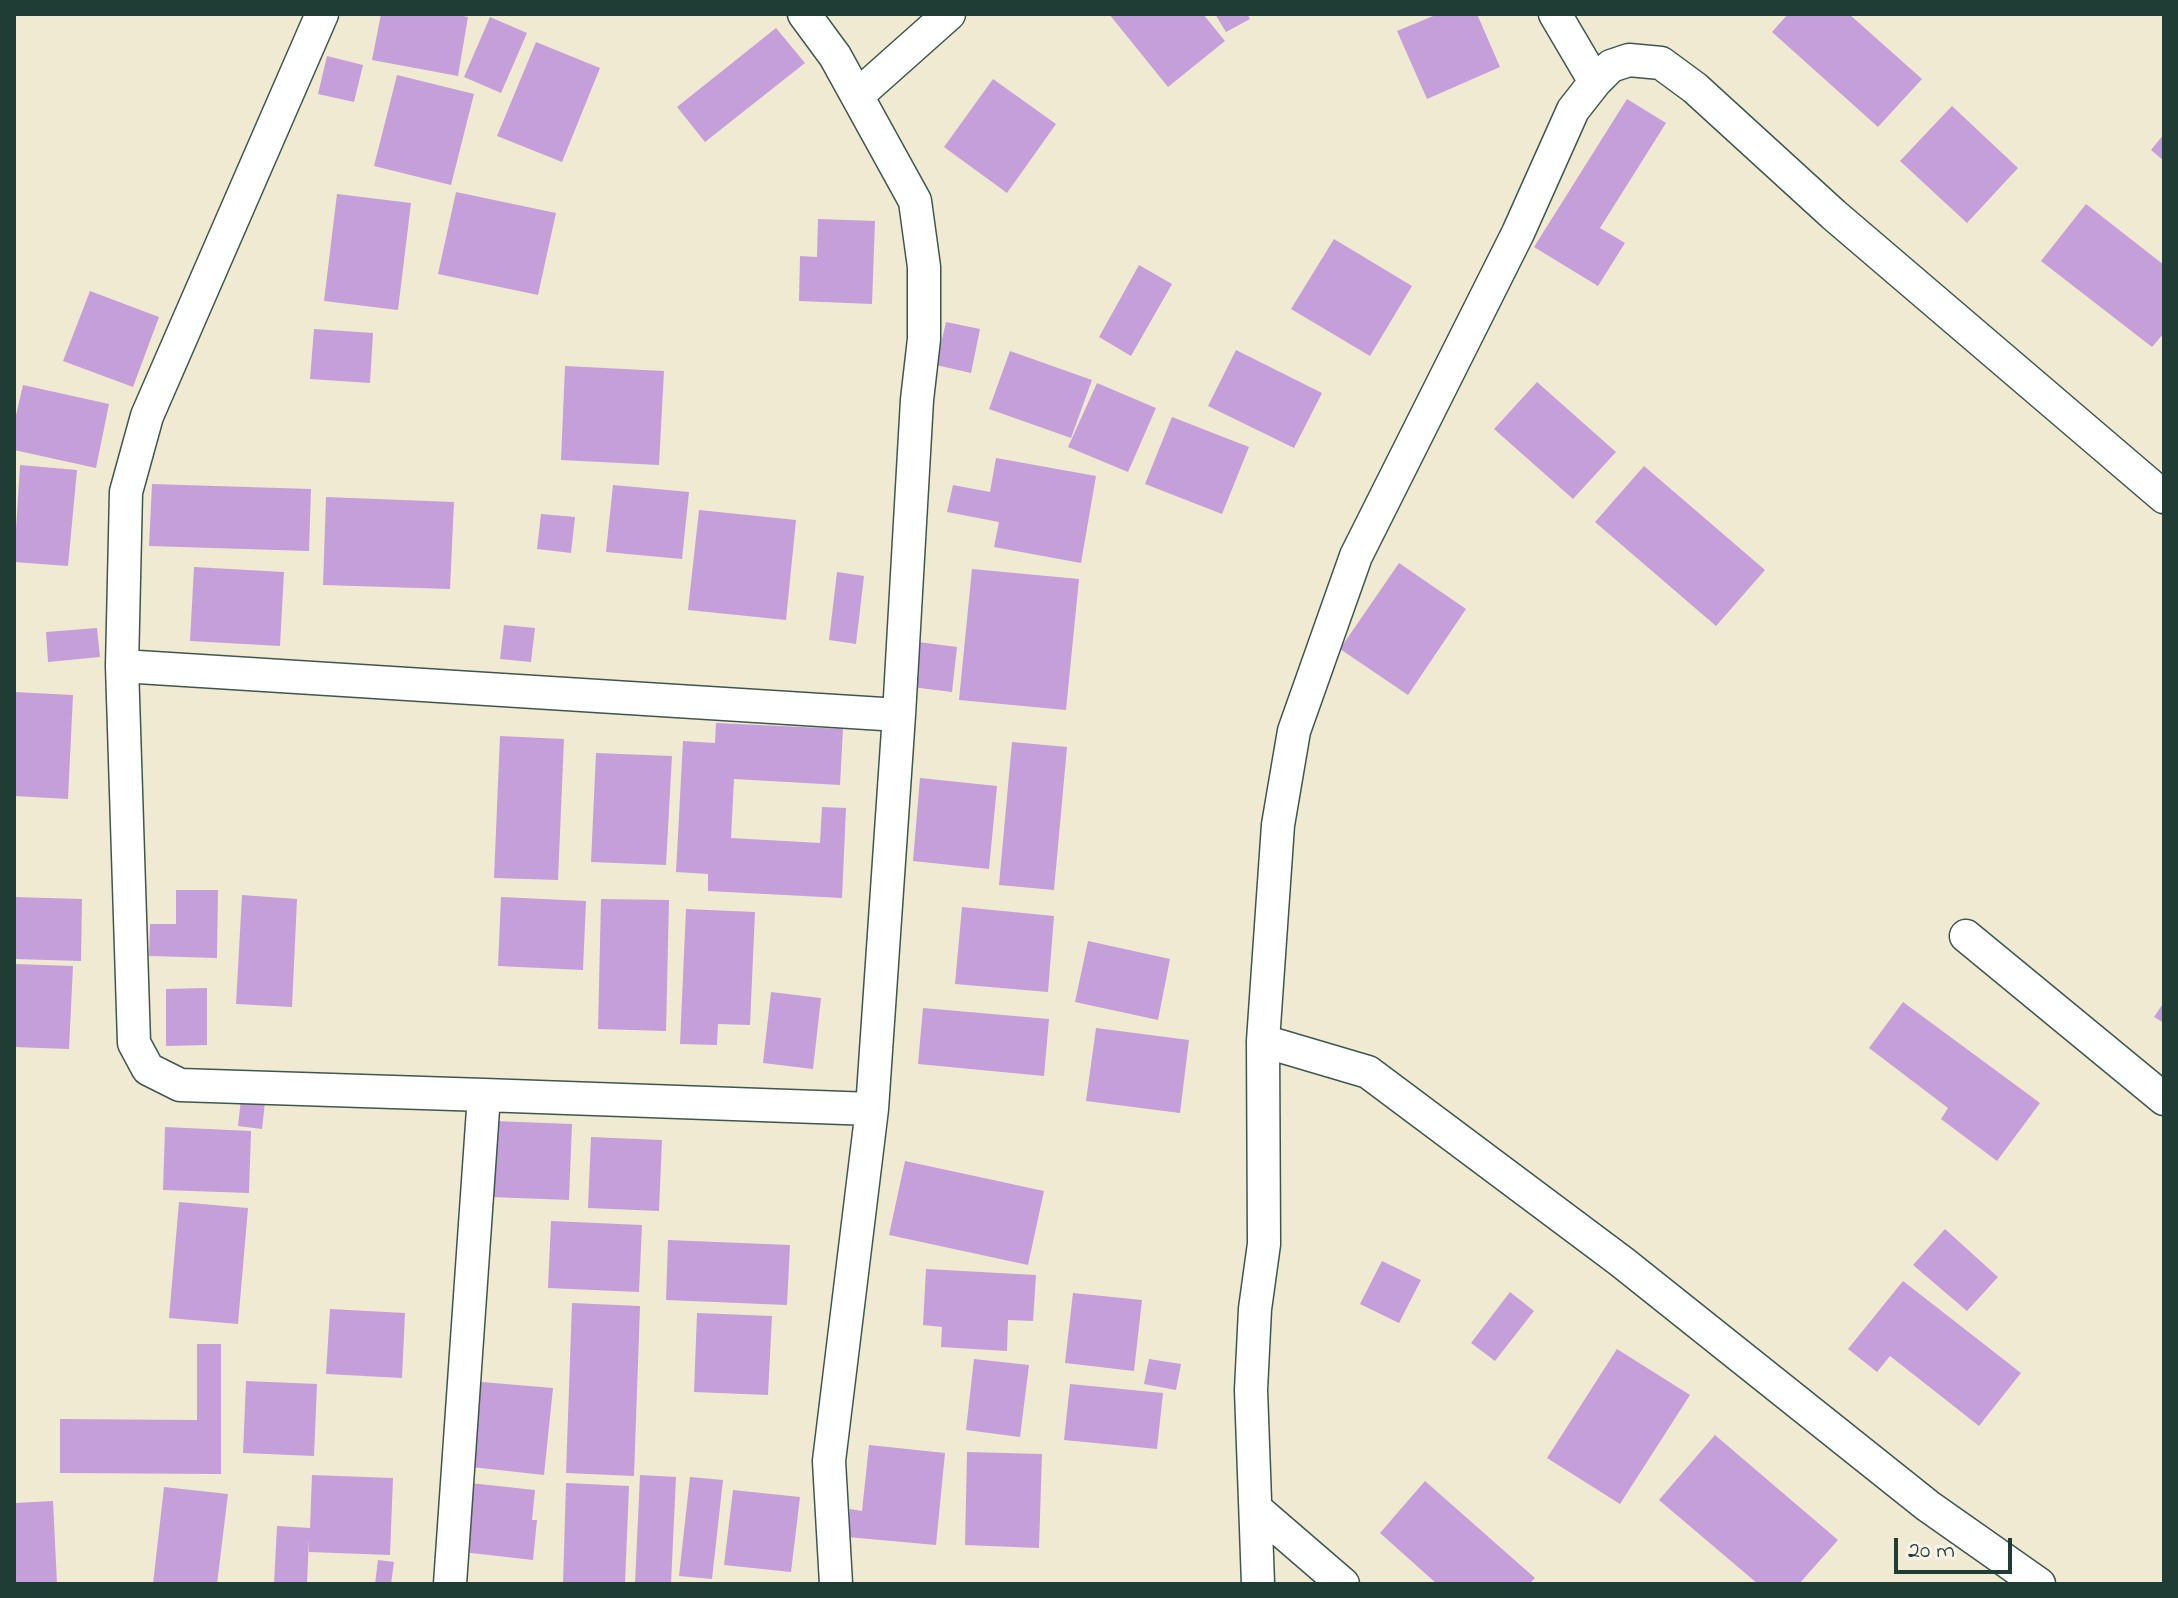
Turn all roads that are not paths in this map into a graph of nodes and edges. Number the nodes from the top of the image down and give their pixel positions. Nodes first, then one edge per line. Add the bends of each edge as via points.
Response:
1 (322, 14) edge
2 (804, 14) edge
3 (949, 14) edge
4 (1555, 14) edge
5 (1595, 82) junction
6 (858, 95) junction
7 (2164, 497) edge
8 (122, 666) junction
9 (899, 715) junction
10 (1966, 936) dead end
11 (1263, 1041) junction
12 (484, 1095) junction
13 (2164, 1099) edge
14 (872, 1109) junction
15 (1256, 1509) junction
16 (450, 1584) edge
17 (836, 1584) edge
18 (1258, 1584) edge
19 (1343, 1584) edge
20 (2039, 1584) edge

1 - 8 street via 147,416 126,492
2 - 6 street
3 - 6 street
4 - 5 street
5 - 7 street via 1611,66 1629,60 1661,63
5 - 11 street via 1573,110 1518,233 1356,556 1322,650 1294,731 1278,825
6 - 9 street via 915,201 924,267 924,339
8 - 9 street
8 - 12 street via 134,1043 148,1069 180,1085
9 - 14 street
10 - 13 street
11 - 15 street via 1264,1244 1251,1390
11 - 20 street via 1368,1072 1622,1262 1928,1506
12 - 14 street
12 - 16 street
14 - 17 street via 829,1461
15 - 18 street
15 - 19 street

